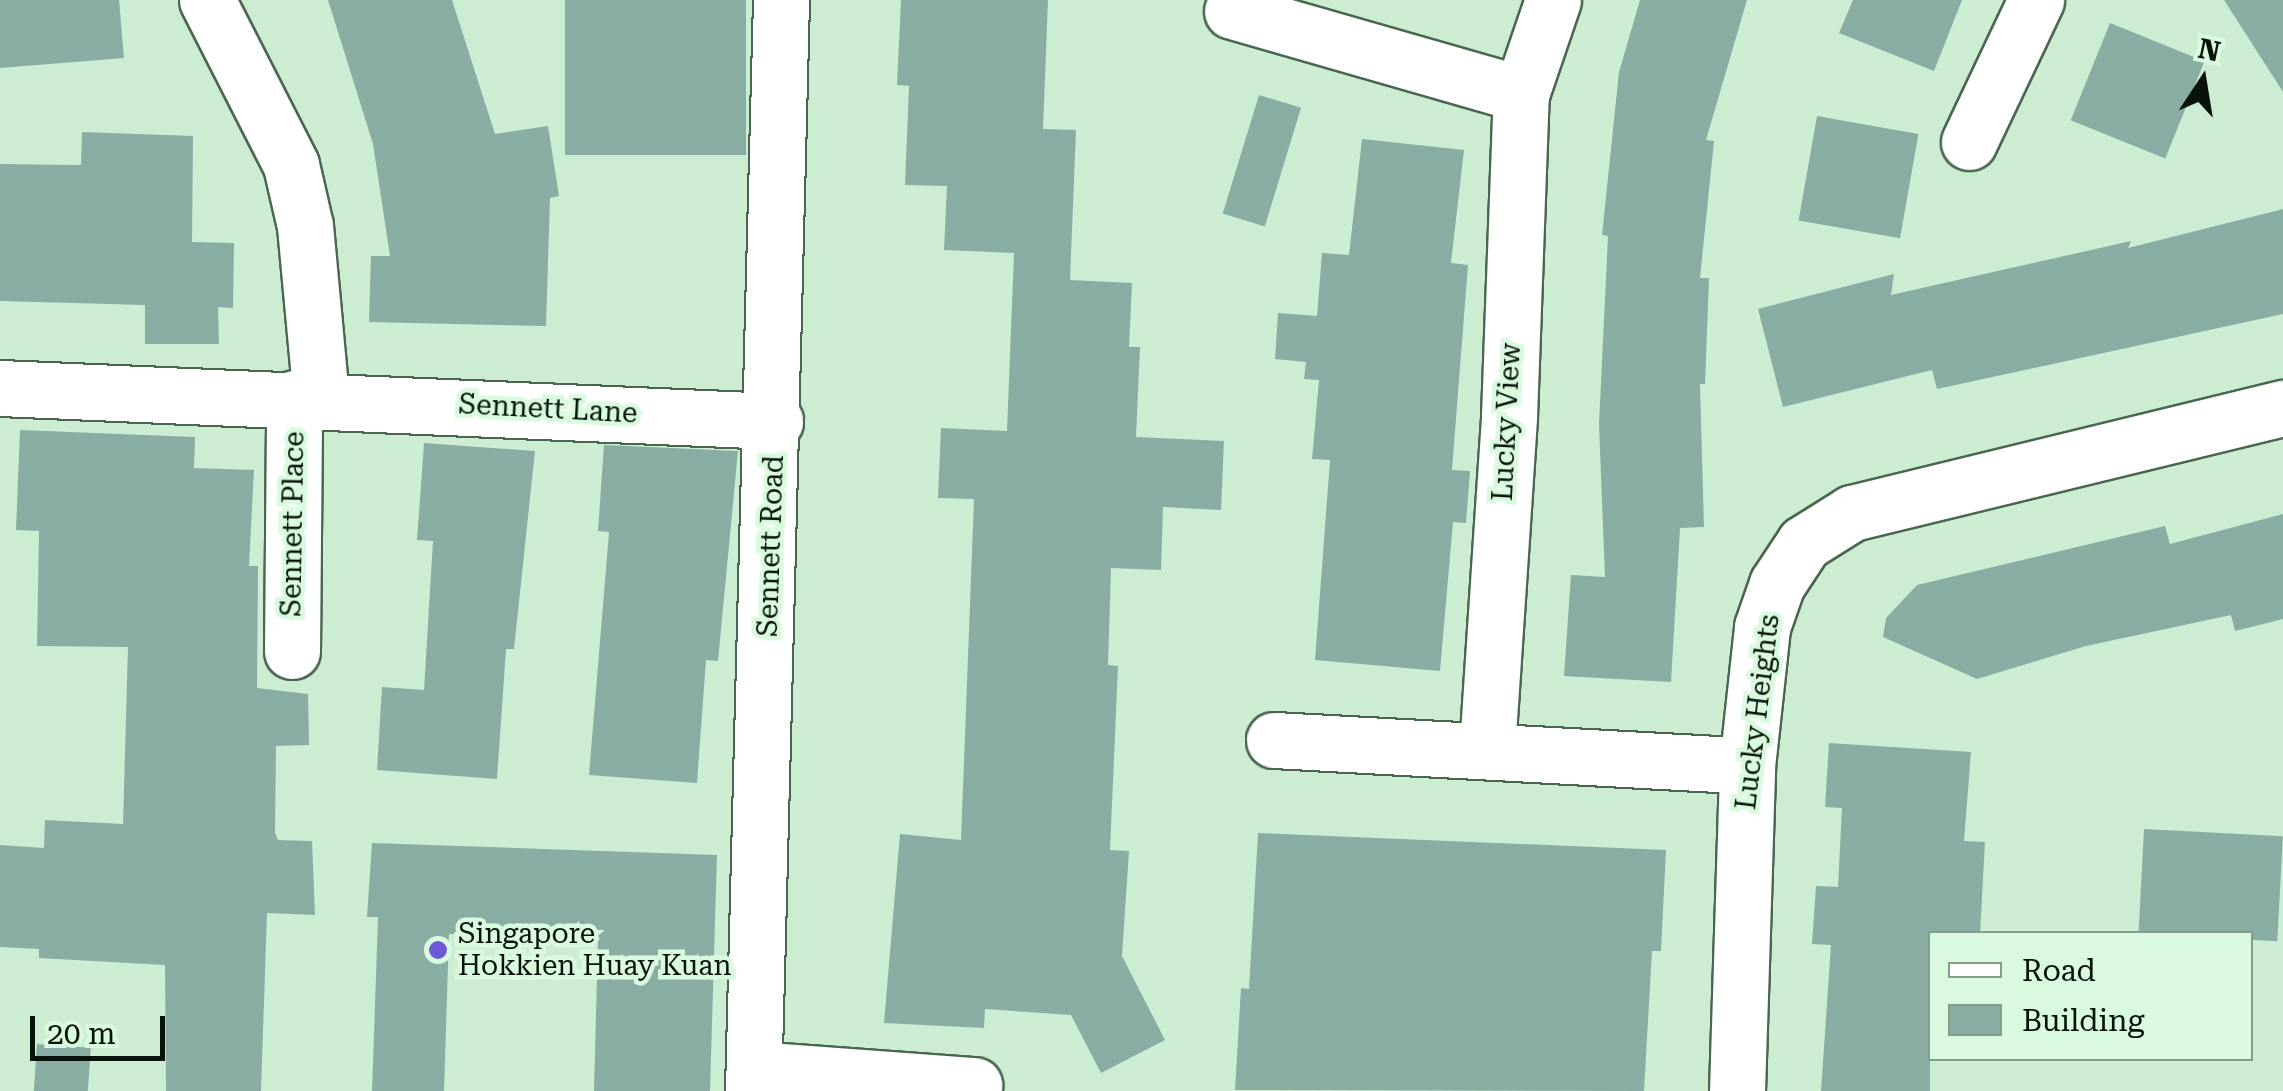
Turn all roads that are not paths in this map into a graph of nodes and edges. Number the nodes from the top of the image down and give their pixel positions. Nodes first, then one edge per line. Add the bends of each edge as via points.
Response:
1 (206, 0) edge
2 (781, 0) edge
3 (1553, 0) edge
4 (2036, 0) edge
5 (1232, 11) dead end
6 (1521, 94) junction
7 (1969, 142) dead end
8 (0, 388) edge
9 (307, 398) junction
10 (2283, 408) edge
11 (774, 421) junction
12 (292, 651) dead end
13 (1274, 740) dead end
14 (1487, 749) junction
15 (1747, 766) junction
16 (754, 1080) edge
17 (974, 1085) dead end
18 (1737, 1091) edge

1 - 9 street via 291,164 304,226
2 - 11 street, Sennett Road
3 - 6 street, Lucky View
4 - 7 street
5 - 6 street
6 - 14 street, Lucky View
8 - 9 street, Sennett Lane
9 - 11 street, Sennett Lane
9 - 12 street, Sennett Place
10 - 15 street, Lucky Heights via 1852,513 1804,544 1777,584 1762,627
11 - 16 street, Sennett Road
13 - 14 street
14 - 15 street
15 - 18 street, Lucky Heights
16 - 17 street

